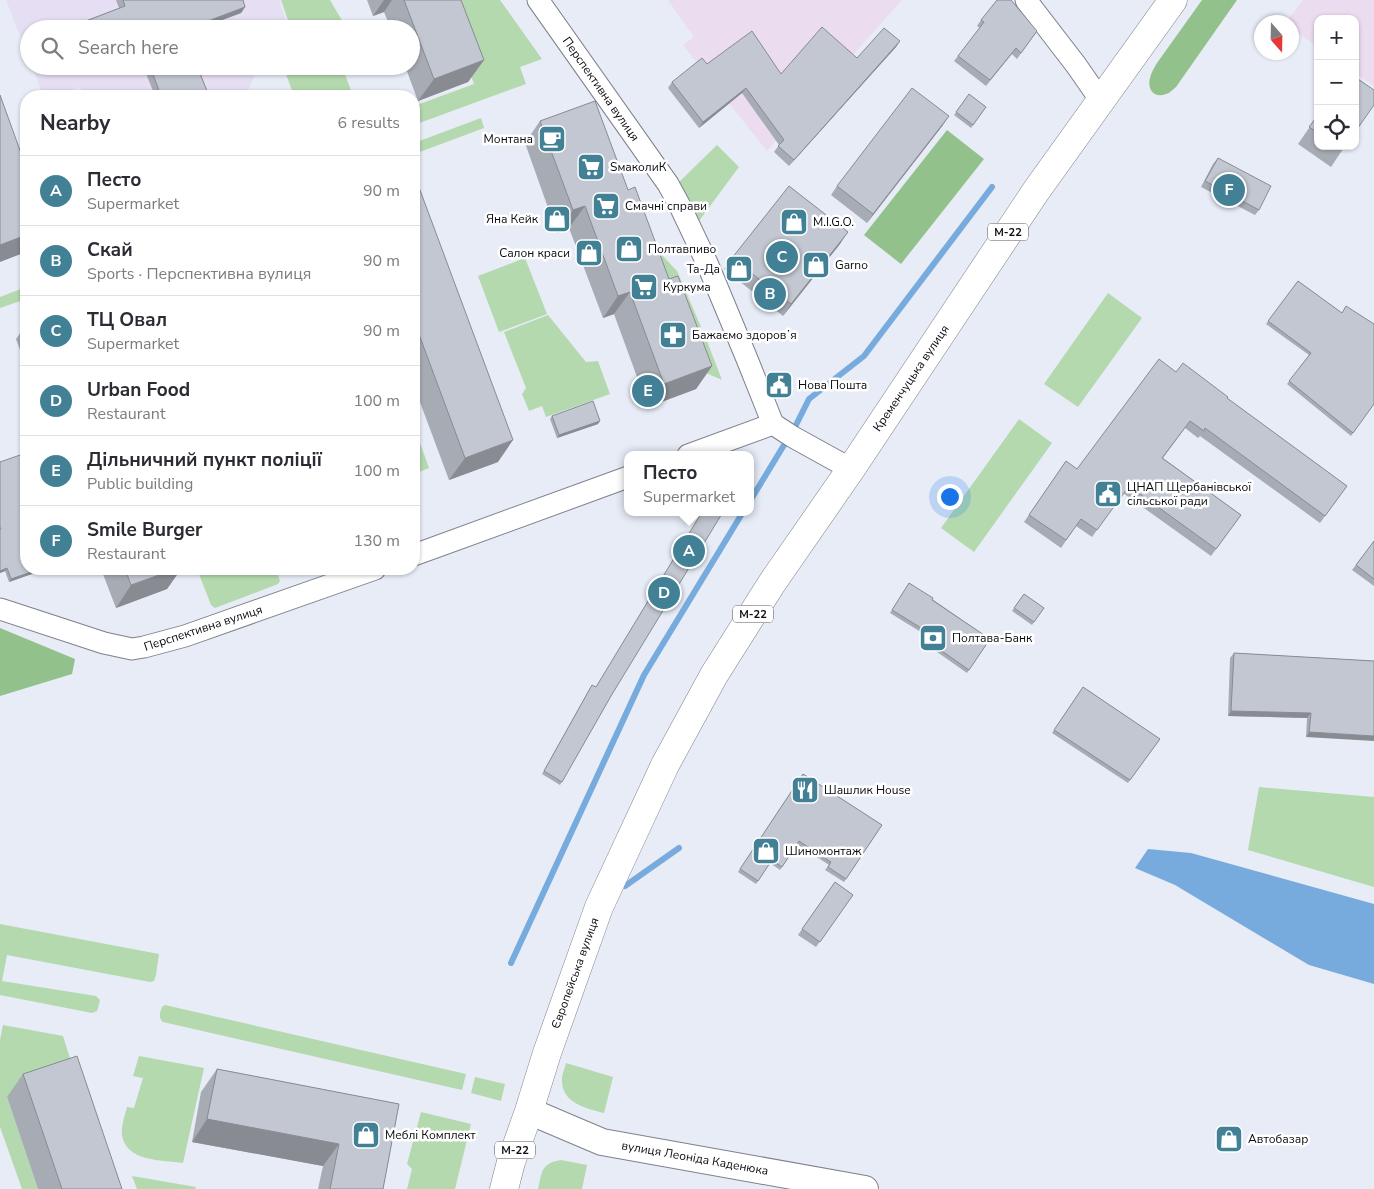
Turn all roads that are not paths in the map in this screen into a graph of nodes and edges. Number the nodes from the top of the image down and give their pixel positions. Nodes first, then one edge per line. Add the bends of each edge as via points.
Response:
1 (538, 0) edge
2 (1026, 0) edge
3 (1173, 0) edge
4 (1101, 101) junction
5 (773, 424) junction
6 (699, 451) edge
7 (850, 470) junction
8 (624, 478) edge
9 (420, 553) edge
10 (358, 575) edge
11 (0, 608) edge
12 (665, 765) joint
13 (529, 1111) junction
14 (504, 1189) edge
15 (865, 1189) edge

1 - 5 street, Перспективна вулиця via 668,184 707,263
2 - 4 street
3 - 4 highway, Кременчуцька вулиця / М-22
4 - 7 highway, Кременчуцька вулиця / М-22 via 1036,191
5 - 6 street
5 - 7 street
7 - 12 highway, Кременчуцька вулиця / М-22 via 714,675
8 - 9 street
10 - 11 street, Перспективна вулиця via 144,648 104,643
12 - 13 highway, Європейська вулиця / М-22 via 599,907
13 - 14 highway, Європейська вулиця / М-22
13 - 15 street, вулиця Леоніда Каденюка via 602,1142

